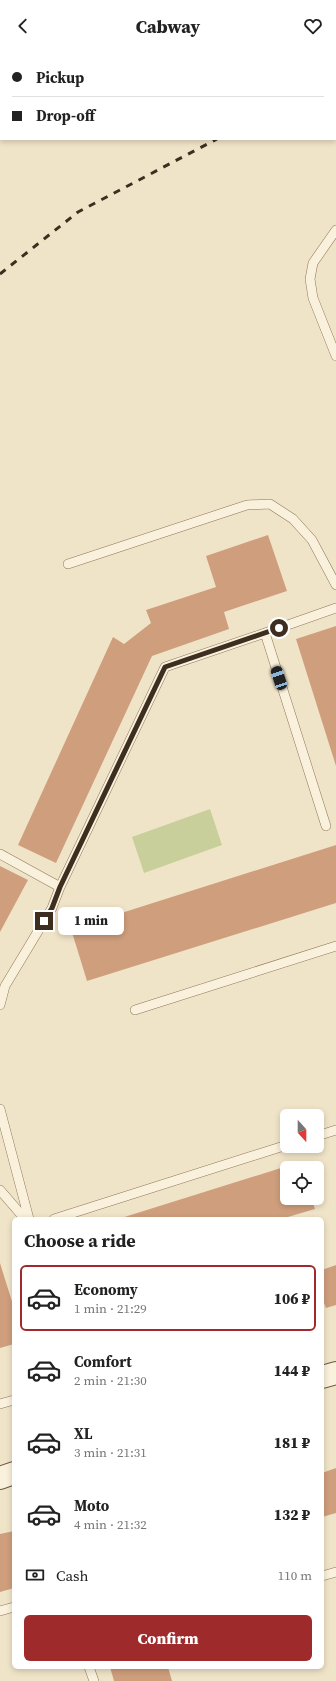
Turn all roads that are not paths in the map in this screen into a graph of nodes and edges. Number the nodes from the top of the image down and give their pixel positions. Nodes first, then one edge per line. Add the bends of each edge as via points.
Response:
1 (336, 230) edge
2 (336, 356) edge
3 (68, 564) dead end
4 (336, 585) edge
5 (336, 608) edge
6 (265, 633) junction
7 (326, 826) dead end
8 (0, 854) edge
9 (60, 887) junction
10 (336, 946) edge
11 (0, 1005) edge
12 (134, 1010) dead end
13 (0, 1109) edge
14 (336, 1130) edge
15 (324, 1134) edge
16 (280, 1148) edge
17 (0, 1190) edge
18 (23, 1217) edge
19 (28, 1217) edge
20 (60, 1217) edge
21 (336, 1373) edge
22 (324, 1376) edge
23 (12, 1401) edge
24 (0, 1404) edge
25 (12, 1474) edge
26 (0, 1478) edge
27 (336, 1572) edge
28 (324, 1575) edge
29 (12, 1608) edge
30 (0, 1612) edge
31 (90, 1669) edge
32 (94, 1681) edge

1 - 2 lane via 313,263 310,279 313,298
3 - 4 lane via 247,505 270,504 293,519 312,540
5 - 6 lane
6 - 7 lane
6 - 9 lane via 165,667
8 - 9 lane
9 - 11 lane via 52,908 5,986
10 - 12 lane
13 - 19 lane
14 - 15 lane
16 - 20 lane
17 - 18 lane
21 - 22 main road
23 - 24 lane
25 - 26 main road
27 - 28 lane
29 - 30 lane
31 - 32 lane

